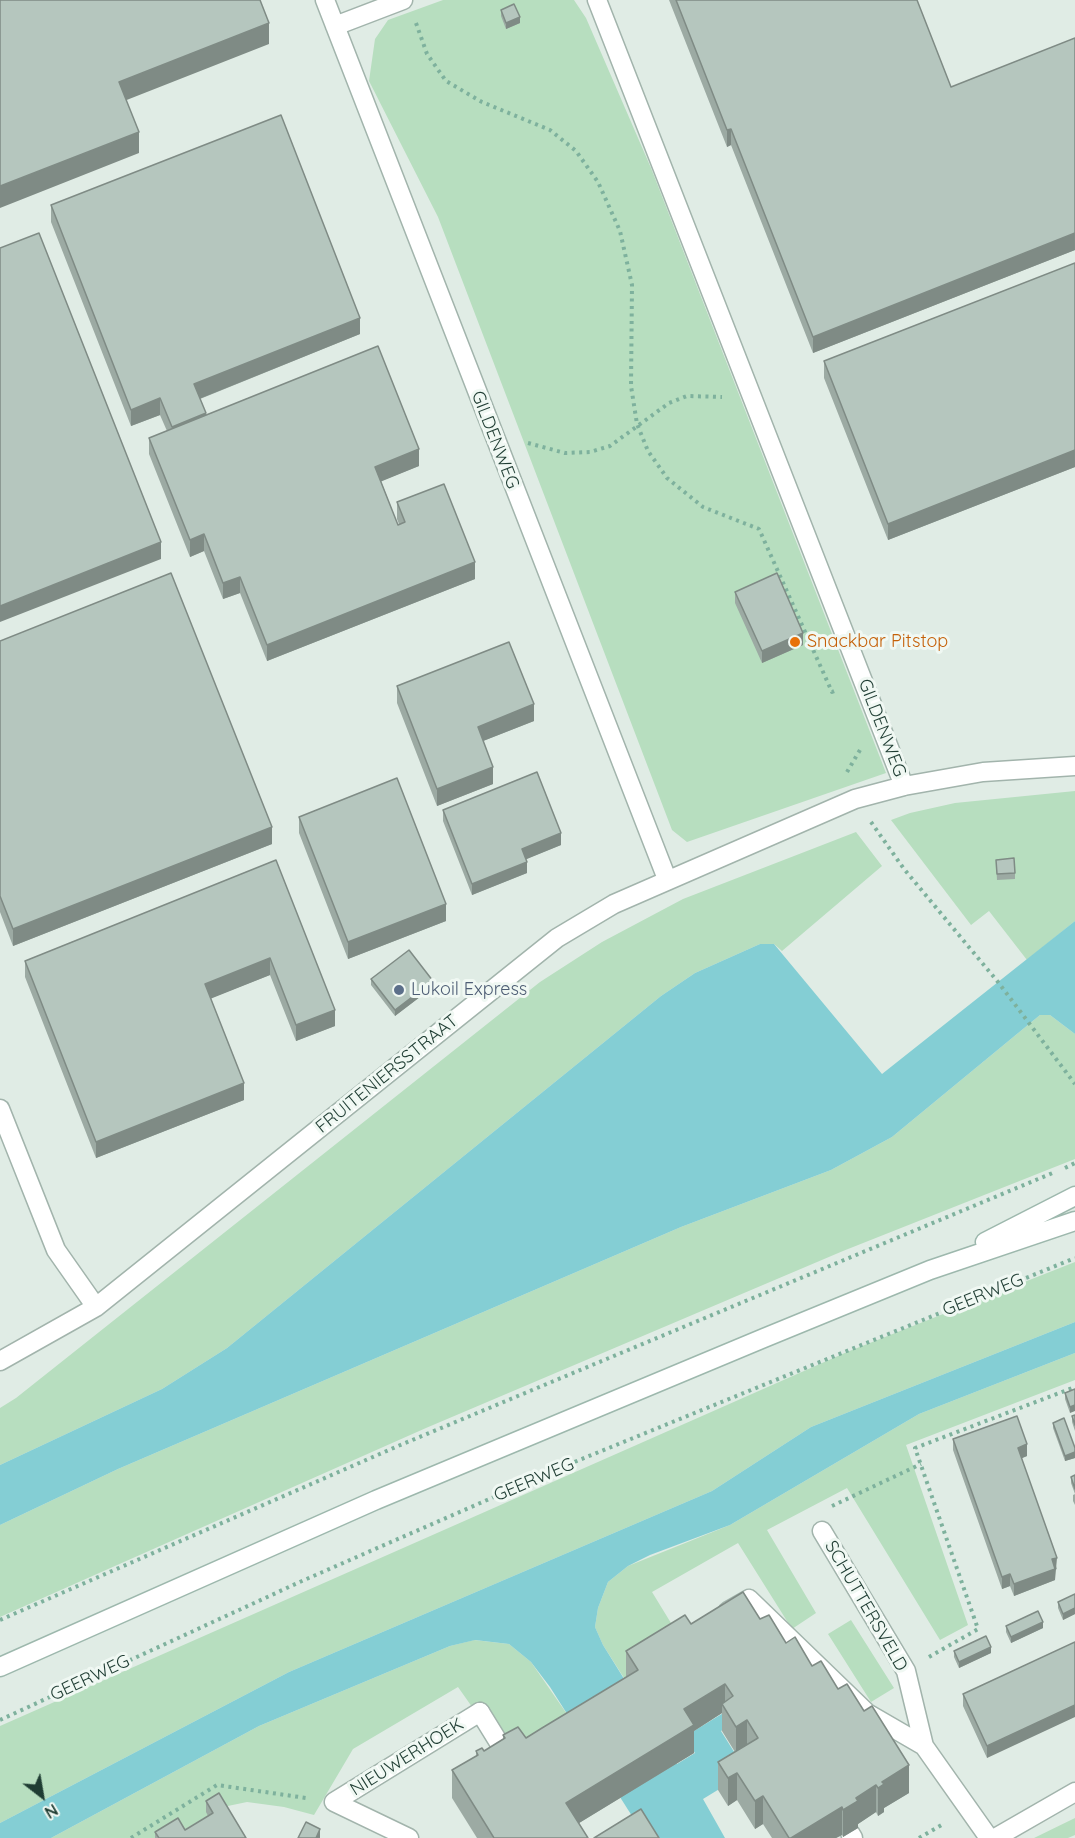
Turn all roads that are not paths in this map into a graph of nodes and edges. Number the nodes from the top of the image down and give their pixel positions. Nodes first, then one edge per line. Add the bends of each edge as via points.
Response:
1 (325, 0) edge
2 (403, 0) edge
3 (597, 0) edge
4 (335, 26) junction
5 (1075, 766) edge
6 (904, 786) junction
7 (668, 879) junction
8 (0, 1109) edge
9 (1075, 1196) edge
10 (1075, 1221) edge
11 (930, 1270) junction
12 (96, 1307) junction
13 (0, 1361) edge
14 (822, 1531) dead end
15 (710, 1622) edge
16 (0, 1667) edge
17 (924, 1746) junction
18 (509, 1759) edge
19 (1075, 1792) edge
20 (409, 1838) edge
21 (989, 1838) edge
22 (995, 1838) edge

1 - 4 street, GILDENWEG
2 - 4 street
3 - 6 street, GILDENWEG
4 - 7 street, GILDENWEG
5 - 6 street, FRUITENIERSSTRAAT via 983,772
6 - 7 street, FRUITENIERSSTRAAT via 855,799
7 - 12 street, FRUITENIERSSTRAAT via 614,904 557,938
8 - 12 street via 56,1250
9 - 11 street
10 - 11 street
11 - 16 street via 376,1500
12 - 13 street, FRUITENIERSSTRAAT
14 - 17 street, SCHUTTERSVELD via 906,1671
15 - 17 street via 749,1599 867,1713
17 - 21 street, SCHUTTERSVELD
18 - 20 street, NIEUWERHOEK via 480,1712 334,1802
19 - 22 street

